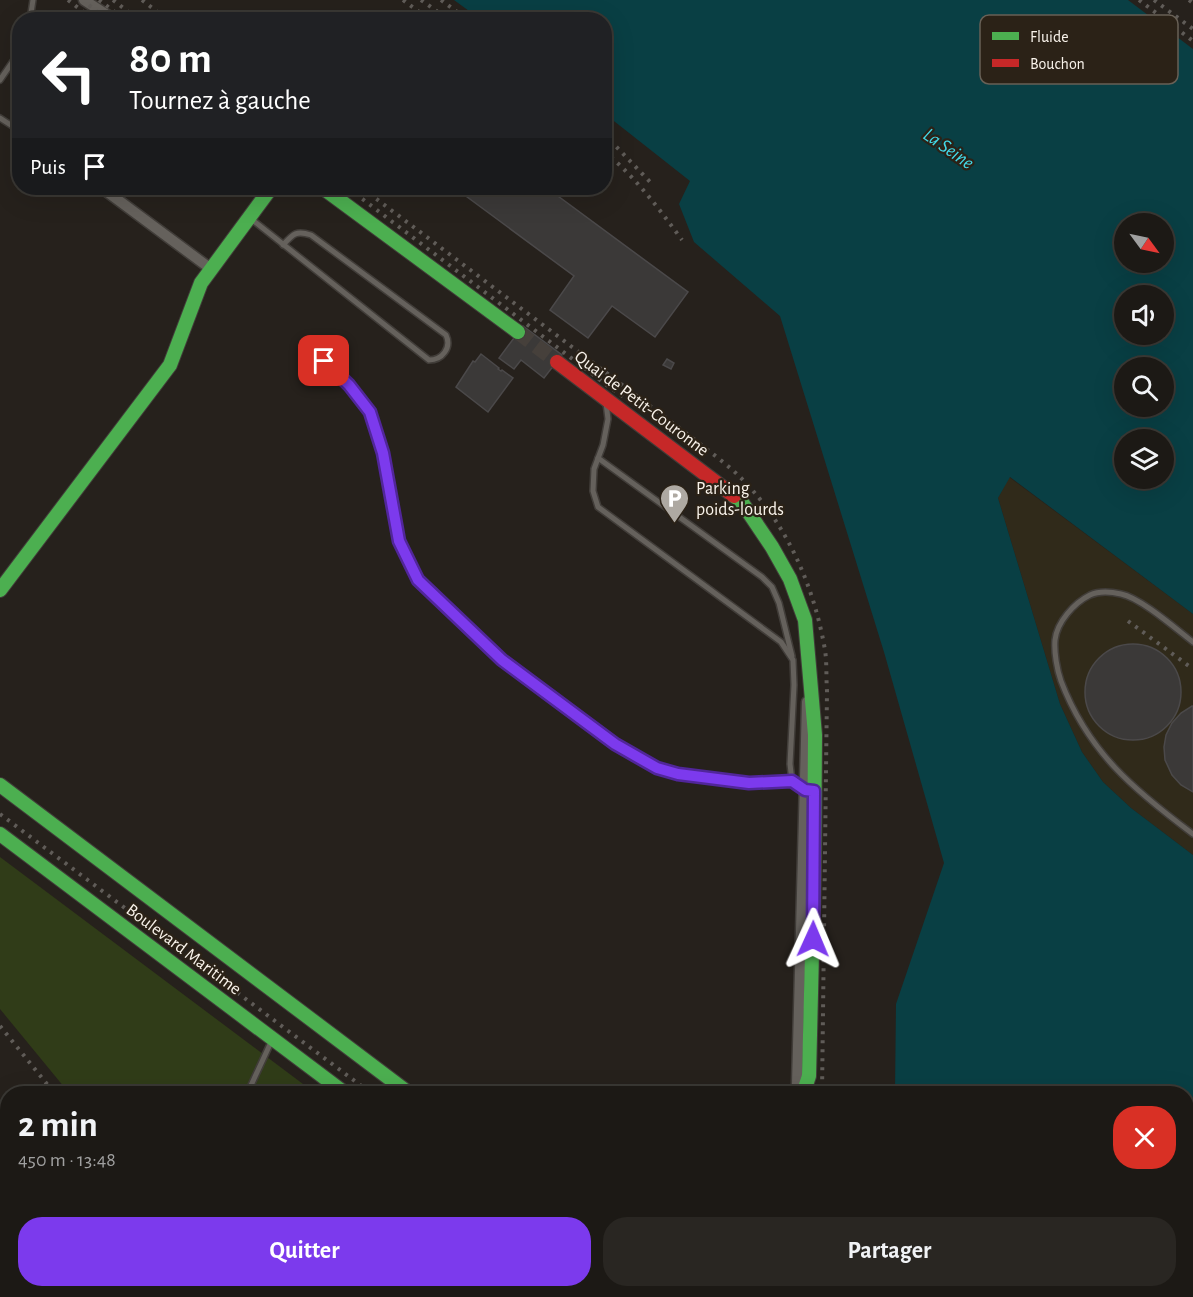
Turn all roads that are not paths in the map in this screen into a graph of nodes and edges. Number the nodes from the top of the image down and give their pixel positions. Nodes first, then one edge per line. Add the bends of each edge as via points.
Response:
1 (84, 0) edge
2 (103, 12) edge
3 (12, 63) edge
4 (0, 81) edge
5 (112, 195) edge
6 (266, 195) edge
7 (332, 195) edge
8 (249, 217) junction
9 (283, 245) junction
10 (212, 269) junction
11 (518, 332) tunnel mouth
12 (312, 348) dead end
13 (557, 362) tunnel mouth
14 (604, 397) junction
15 (598, 458) junction
16 (0, 590) edge
17 (1193, 642) edge
18 (793, 660) junction
19 (792, 781) junction
20 (0, 785) edge
21 (809, 791) junction
22 (0, 834) edge
23 (1193, 834) edge
24 (273, 1039) junction
25 (251, 1086) edge
26 (335, 1086) edge
27 (399, 1086) edge
28 (806, 1086) edge

1 - 2 street
3 - 4 lane
5 - 10 street
6 - 8 street
7 - 11 street
8 - 9 lane
8 - 10 street
9 - 9 lane via 429,360 437,360 445,353 446,335 311,236 295,234
10 - 16 street via 201,283 170,365
12 - 19 lane via 370,412 383,453 399,541 418,580 502,660 615,744 657,768 749,783
13 - 14 street, Quai de Petit-Couronne
14 - 15 lane via 608,419
14 - 21 street, Quai de Petit-Couronne via 741,501 790,579 805,620 809,654 815,735
15 - 18 lane via 772,587
15 - 18 lane via 592,491 598,507 781,642
17 - 23 lane via 1147,607 1124,594 1105,592 1091,594 1070,610 1055,641 1060,679 1100,751 1141,793
18 - 19 lane via 789,764
19 - 21 lane
20 - 27 street
21 - 28 street, Quai de Petit-Couronne via 814,871 810,1076
22 - 24 street, Boulevard Maritime
24 - 25 lane
24 - 26 street, Boulevard Maritime

